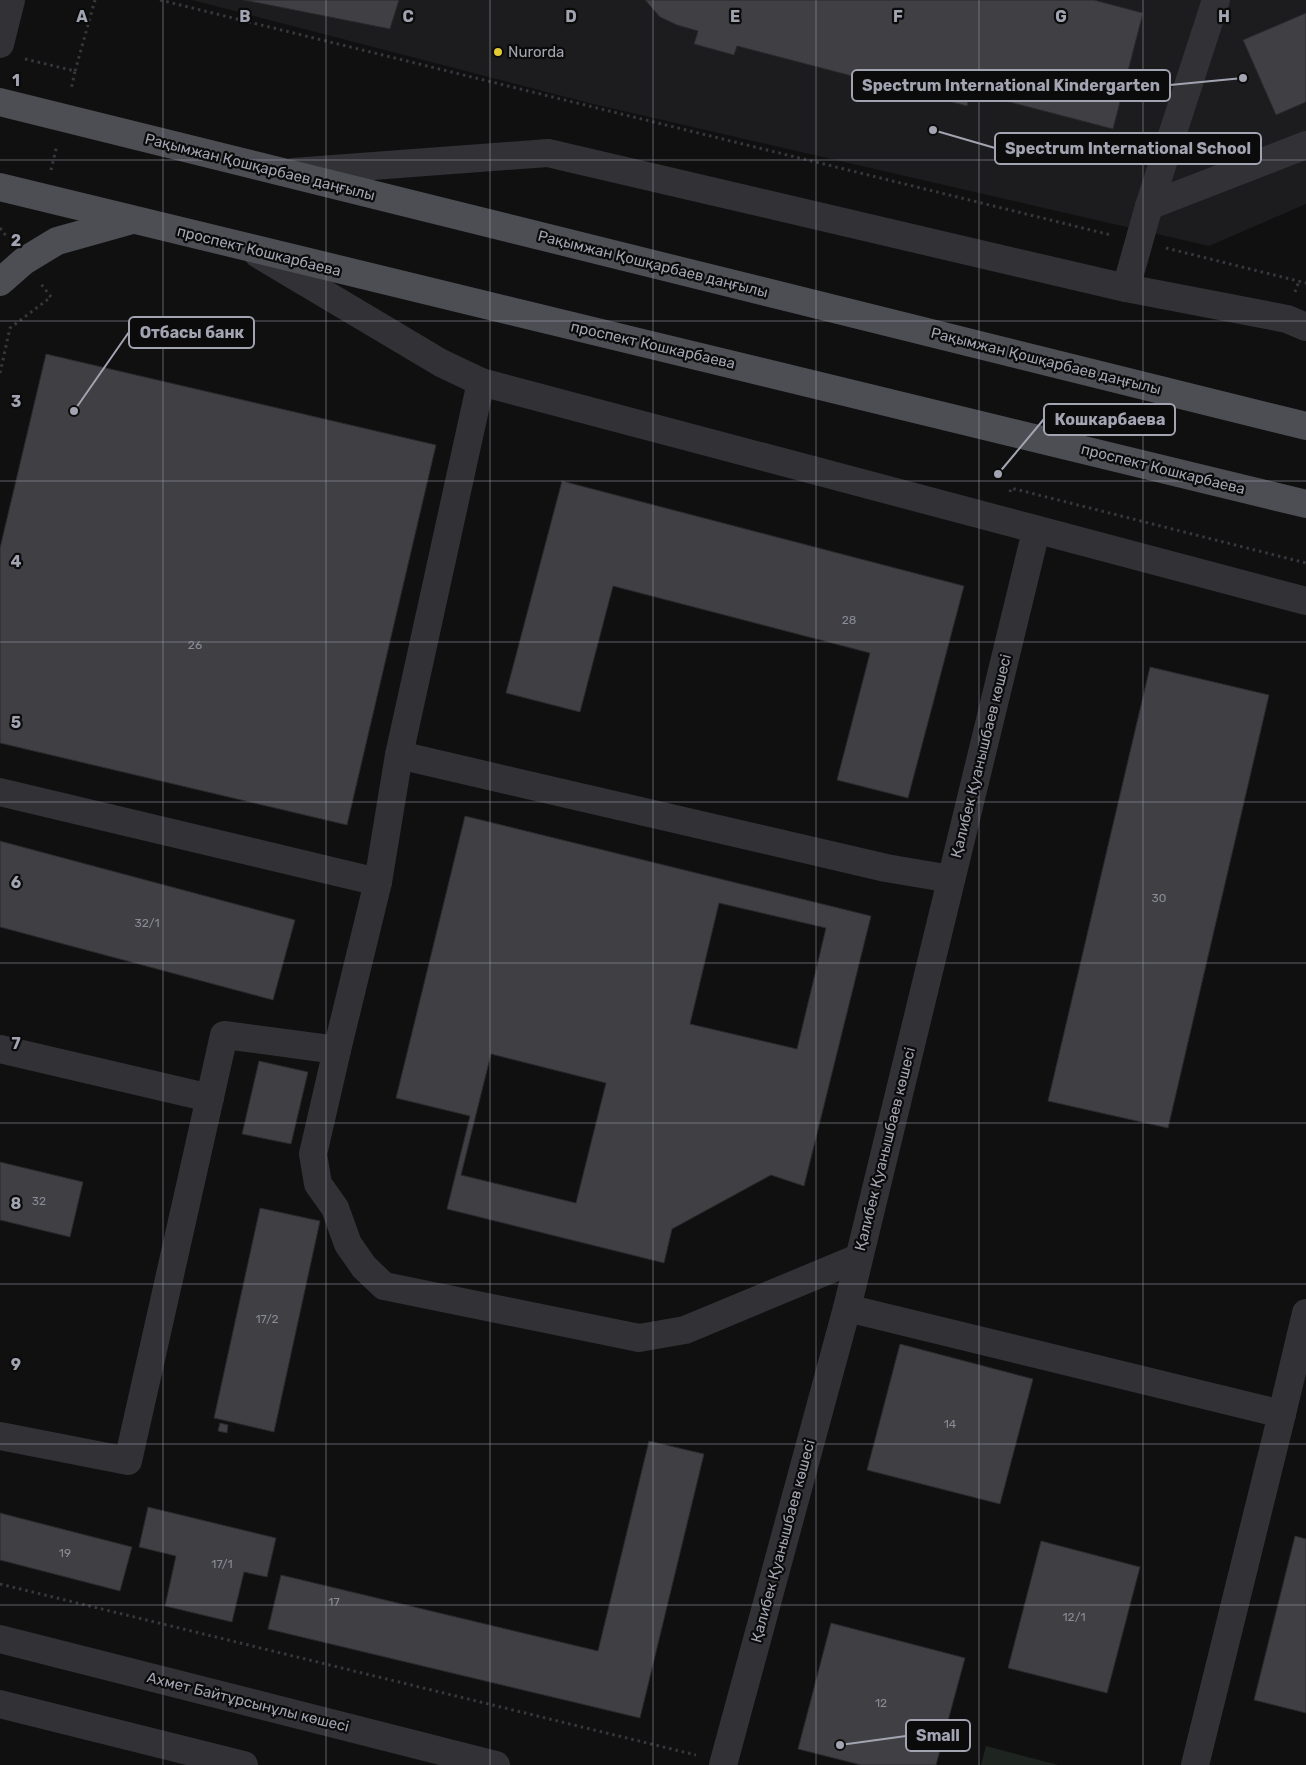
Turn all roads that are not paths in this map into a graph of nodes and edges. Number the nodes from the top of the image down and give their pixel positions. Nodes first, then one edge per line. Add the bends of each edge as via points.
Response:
1 (11, 0) edge
2 (1216, 0) edge
3 (0, 44) edge
4 (0, 102) edge
5 (1306, 145) edge
6 (285, 173) junction
7 (0, 188) edge
8 (1149, 206) junction
9 (132, 220) junction
10 (251, 249) junction
11 (0, 282) edge
12 (1126, 288) junction
13 (1306, 325) edge
14 (481, 382) junction
15 (1306, 426) edge
16 (1306, 504) edge
17 (1036, 531) junction
18 (1306, 601) edge
19 (399, 756) junction
20 (0, 792) edge
21 (951, 879) junction
22 (378, 882) junction
23 (0, 1048) edge
24 (337, 1050) junction
25 (210, 1098) junction
26 (858, 1258) junction
27 (847, 1308) junction
28 (1306, 1314) edge
29 (1282, 1414) junction
30 (0, 1436) edge
31 (0, 1640) edge
32 (0, 1705) edge
33 (723, 1763) edge
34 (244, 1765) edge
35 (496, 1765) edge
36 (1195, 1765) edge

1 - 3 street
2 - 8 street
4 - 6 main road, Рақымжан Қошқарбаев даңғылы
5 - 8 street
6 - 12 street via 548,153
6 - 15 main road, Рақымжан Қошқарбаев даңғылы
7 - 9 main road, проспект Кошкарбаева
8 - 12 street
9 - 10 main road, проспект Кошкарбаева
9 - 11 main road via 57,241 24,261
10 - 14 street via 440,362
10 - 16 main road, проспект Кошкарбаева
12 - 13 street
14 - 17 street
14 - 19 street
17 - 18 street
17 - 21 street, Қалибек Қуанышбаев көшесі
19 - 21 street via 886,868
19 - 22 street
20 - 22 street
21 - 26 street, Қалибек Қуанышбаев көшесі
22 - 24 street
23 - 25 street
24 - 25 street via 224,1035
24 - 26 street via 313,1154 318,1184 335,1208 348,1244 364,1267 384,1286 640,1338 685,1330
25 - 30 street via 128,1461
26 - 27 street, Қалибек Қуанышбаев көшесі
27 - 29 street
27 - 33 street, Қалибек Қуанышбаев көшесі
28 - 29 street
29 - 36 street
31 - 35 street, Ахмет Байтұрсынұлы көшесі
32 - 34 street

